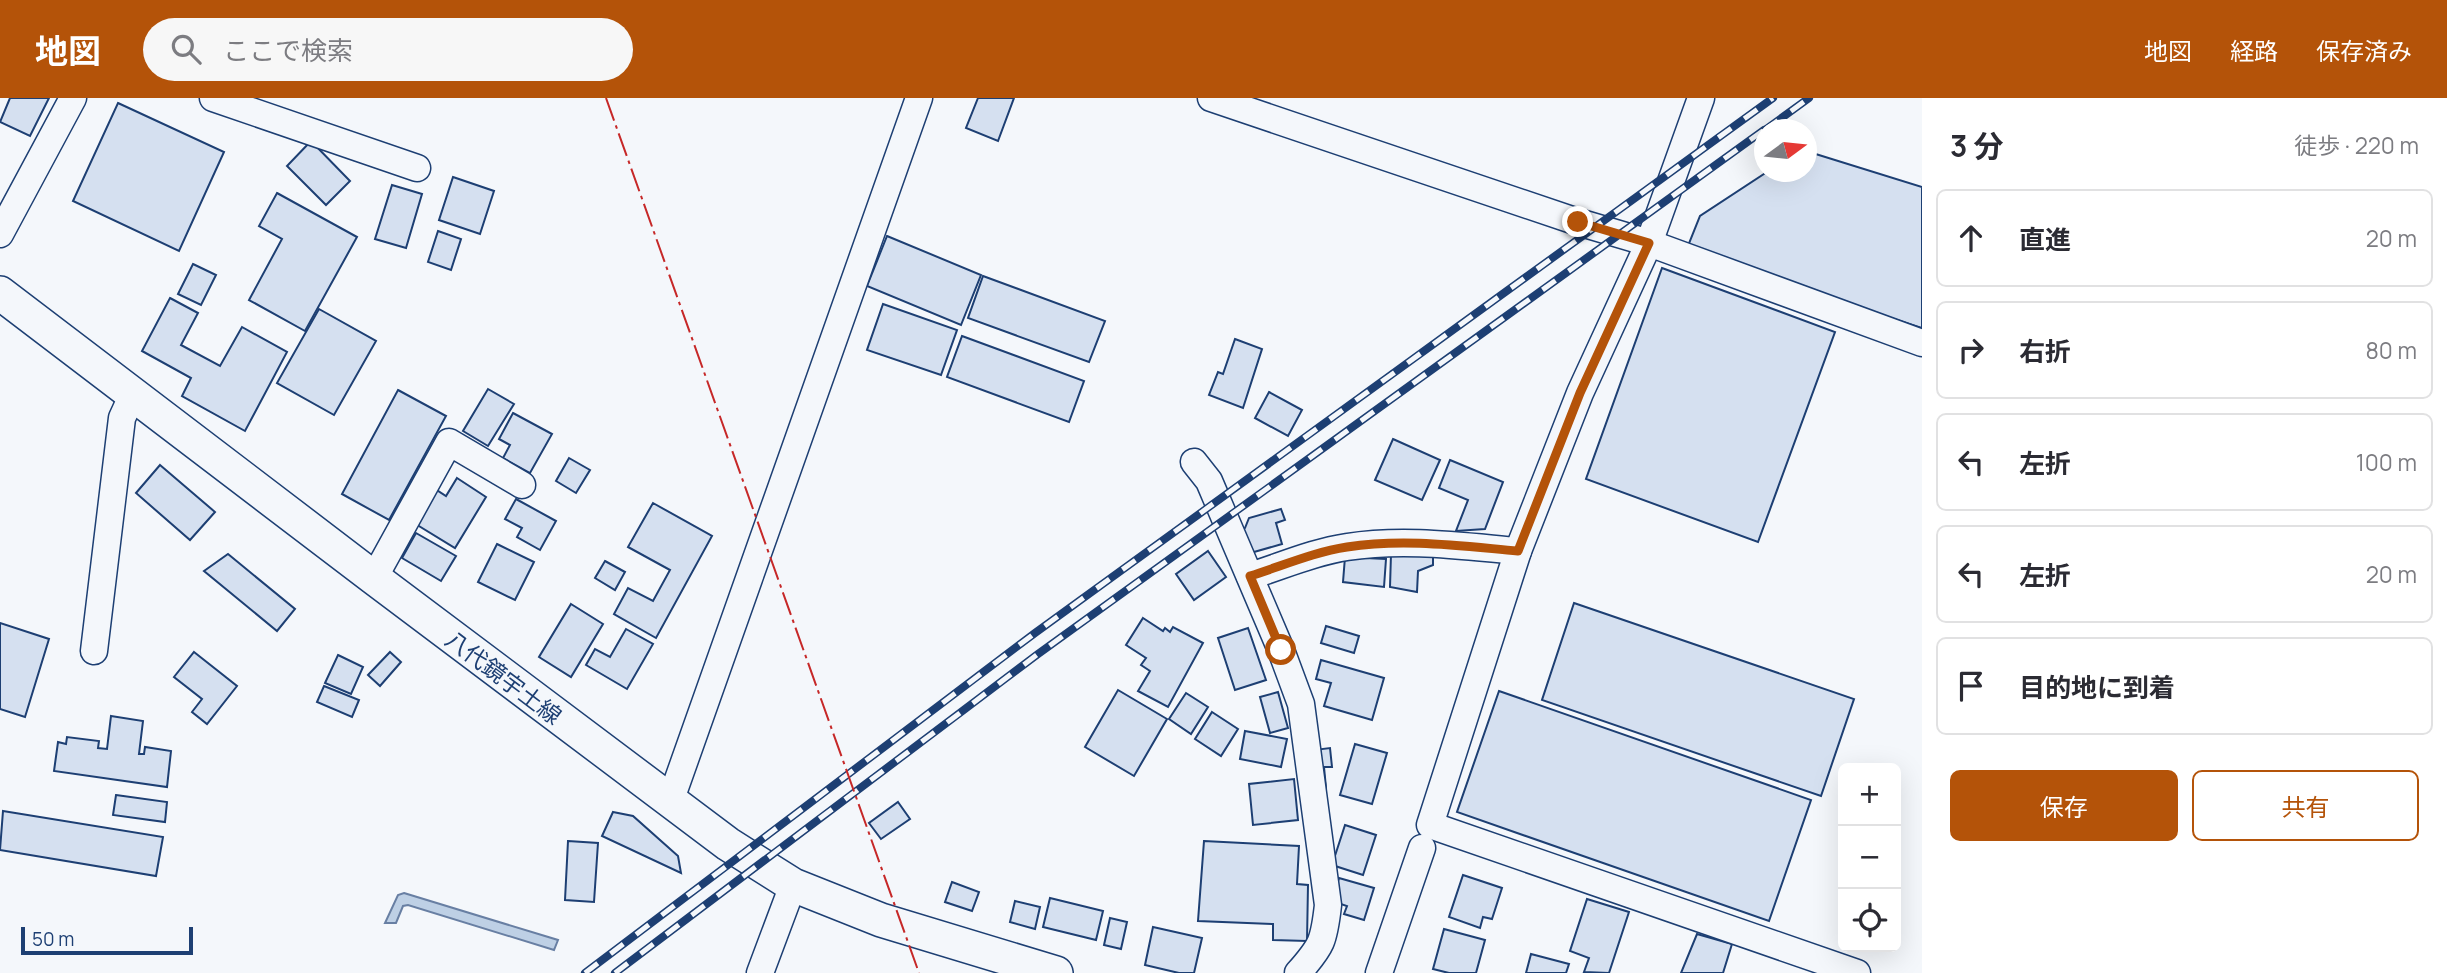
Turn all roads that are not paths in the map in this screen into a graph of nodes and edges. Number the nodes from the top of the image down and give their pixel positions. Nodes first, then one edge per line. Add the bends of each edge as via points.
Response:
1 (73, 98) edge
2 (214, 98) edge
3 (919, 98) edge
4 (1211, 98) edge
5 (1701, 98) edge
6 (417, 168) dead end
7 (0, 234) edge
8 (1649, 243) junction
9 (0, 293) edge
10 (1922, 343) edge
11 (133, 394) junction
12 (1194, 462) dead end
13 (522, 485) dead end
14 (1518, 551) junction
15 (1250, 576) junction
16 (374, 578) junction
17 (94, 651) dead end
18 (670, 802) junction
19 (1422, 848) dead end
20 (793, 885) junction
21 (1792, 962) edge
22 (761, 973) edge
23 (1056, 973) edge
24 (1298, 973) edge
25 (1379, 973) edge
26 (1857, 973) edge

1 - 7 street
2 - 6 street
3 - 18 street
4 - 8 street
5 - 8 street
8 - 10 street
8 - 14 street via 1580,393
9 - 11 main road, 八代鏡宇土線
11 - 16 main road, 八代鏡宇土線
11 - 17 street via 122,418
12 - 15 street via 1209,481
13 - 16 street via 449,442
14 - 15 street via 1409,542 1349,547
14 - 21 street via 1430,825
15 - 24 street via 1301,704 1328,905 1320,949
16 - 18 main road, 八代鏡宇土線
18 - 20 main road, 八代鏡宇土線
19 - 25 street
20 - 22 street
20 - 23 main road, 八代鏡宇土線 via 881,920
21 - 26 street

